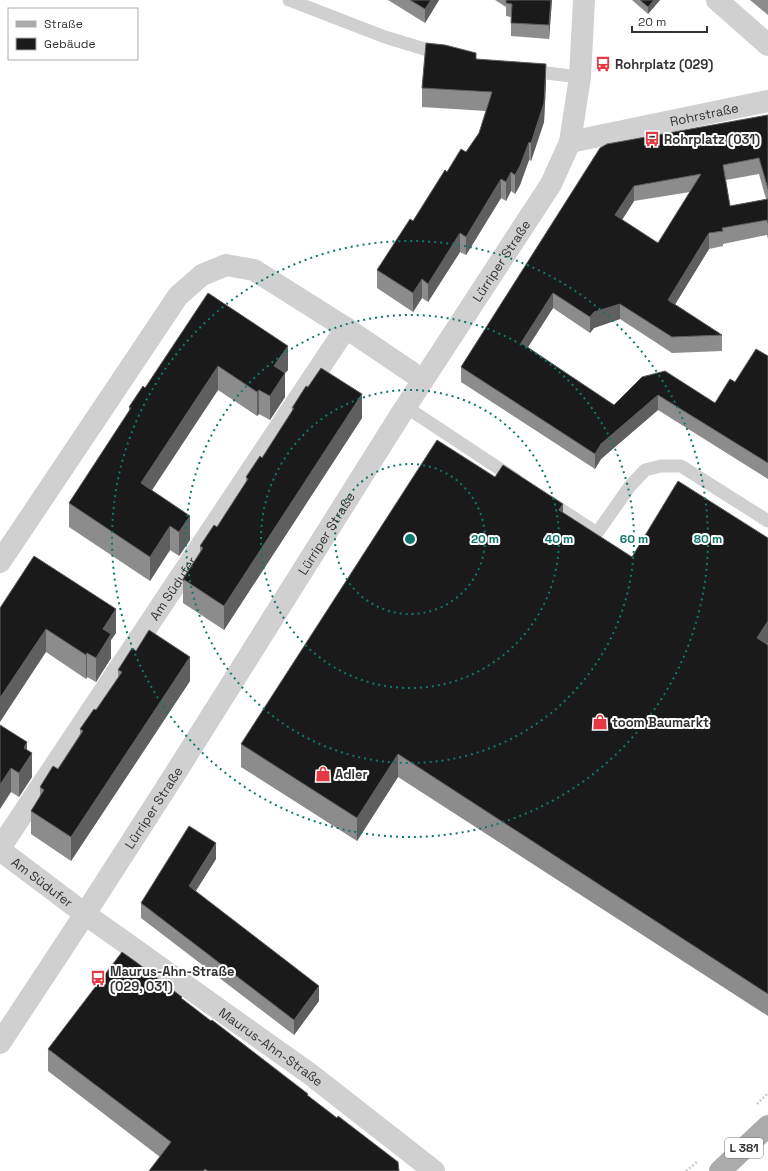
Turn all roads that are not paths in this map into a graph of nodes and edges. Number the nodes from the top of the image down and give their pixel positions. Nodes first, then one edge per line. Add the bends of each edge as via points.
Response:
1 (289, 0) edge
2 (584, 0) edge
3 (717, 0) edge
4 (768, 45) edge
5 (451, 57) edge
6 (519, 70) edge
7 (580, 77) junction
8 (768, 101) edge
9 (570, 142) junction
10 (346, 328) junction
11 (424, 380) junction
12 (406, 407) junction
13 (525, 485) edge
14 (538, 494) edge
15 (768, 521) edge
16 (0, 562) edge
17 (0, 849) edge
18 (85, 914) junction
19 (0, 1043) edge
20 (768, 1126) edge
21 (434, 1171) edge
22 (720, 1171) edge

1 - 5 lane via 385,37
2 - 7 street, Lürriper Straße
3 - 4 street
6 - 7 lane
7 - 9 street, Lürriper Straße
8 - 9 street, Rohrstraße
9 - 11 street, Lürriper Straße via 552,184
10 - 11 street
10 - 16 street via 254,270 226,266 202,275 178,296
10 - 17 street, Am Südufer
11 - 12 street, Lürriper Straße
12 - 13 lane
12 - 18 street, Lürriper Straße
14 - 15 lane via 597,533 630,486 645,470 661,466 681,466
17 - 18 street, Am Südufer
18 - 19 street, Lürriper Straße
18 - 21 street, Maurus-Ahn-Straße via 310,1074
20 - 22 main road, L 381

